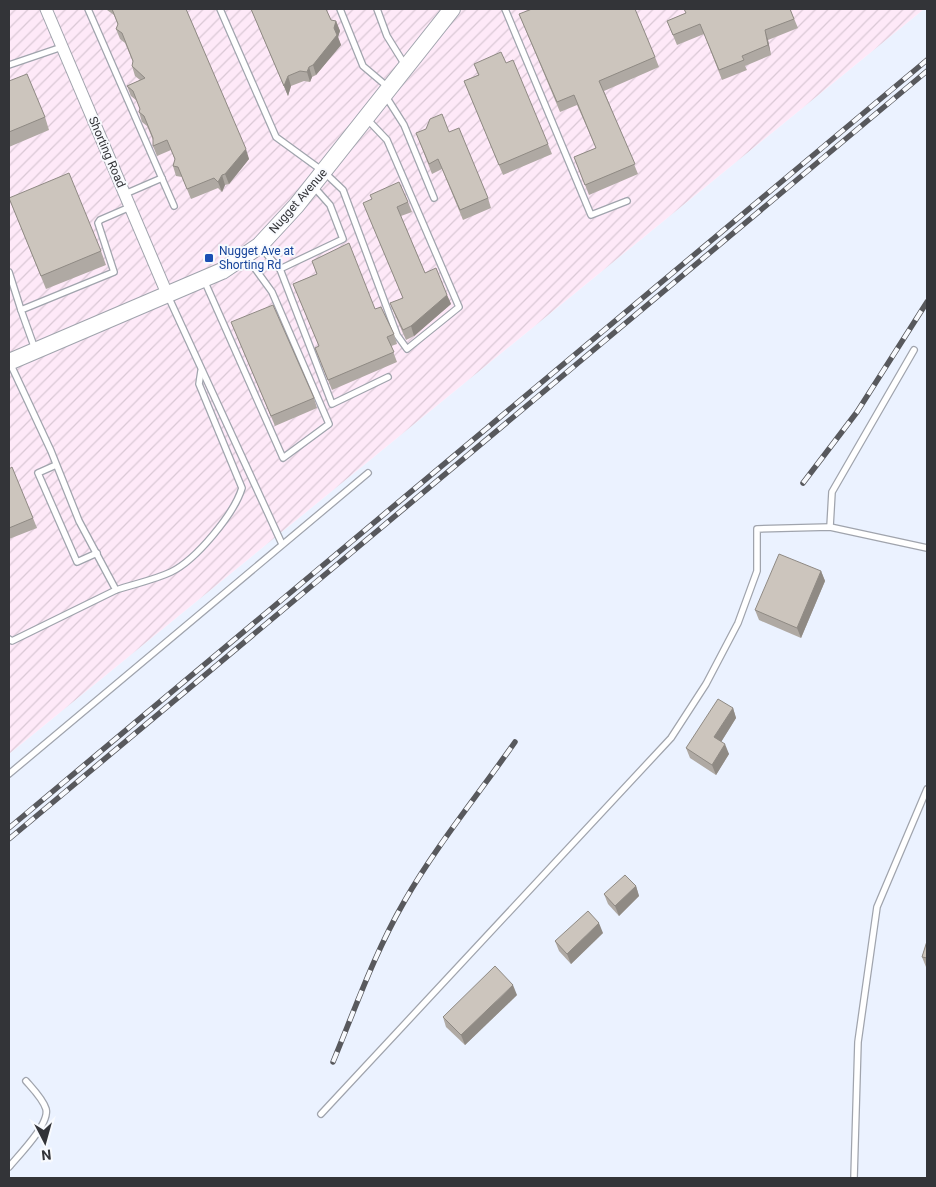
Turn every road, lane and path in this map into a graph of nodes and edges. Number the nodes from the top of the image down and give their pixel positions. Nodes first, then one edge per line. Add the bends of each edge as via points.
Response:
1 (46, 9) edge
2 (88, 9) edge
3 (220, 9) edge
4 (340, 9) edge
5 (377, 9) edge
6 (452, 9) edge
7 (505, 9) edge
8 (62, 47) junction
9 (9, 65) edge
10 (406, 67) junction
11 (388, 92) junction
12 (367, 118) junction
13 (324, 172) junction
14 (162, 178) junction
15 (313, 185) junction
16 (124, 194) junction
17 (434, 198) dead end
18 (627, 201) dead end
19 (174, 206) dead end
20 (130, 207) junction
21 (259, 246) junction
22 (245, 256) junction
23 (280, 269) junction
24 (9, 272) edge
25 (204, 280) junction
26 (168, 296) junction
27 (21, 310) junction
28 (914, 350) dead end
29 (36, 351) junction
30 (9, 362) edge
31 (201, 371) junction
32 (388, 377) dead end
33 (56, 465) junction
34 (368, 473) dead end
35 (830, 527) junction
36 (282, 544) junction
37 (927, 548) edge
38 (97, 553) junction
39 (116, 590) junction
40 (9, 639) edge
41 (9, 774) edge
42 (927, 789) edge
43 (26, 1081) dead end
44 (321, 1114) dead end
45 (9, 1167) edge
46 (854, 1178) edge

1 - 8 street, Shorting Road
2 - 14 lane
3 - 13 lane via 276,137
4 - 11 lane via 363,66
5 - 10 lane via 387,36
6 - 10 street, Nugget Avenue
7 - 18 lane via 591,215
8 - 9 lane
8 - 16 street, Shorting Road
10 - 11 street, Nugget Avenue
11 - 12 street, Nugget Avenue
11 - 17 lane
12 - 13 street, Nugget Avenue
12 - 13 lane via 387,140 459,307 407,349 397,335 343,190
13 - 15 street, Nugget Avenue
14 - 16 lane
14 - 19 lane
15 - 21 street, Nugget Avenue
15 - 23 lane via 330,205 343,239
16 - 20 street, Shorting Road
20 - 26 street, Shorting Road
20 - 27 lane via 98,223 114,272
21 - 22 street, Nugget Avenue
21 - 23 lane
22 - 25 street, Nugget Avenue
22 - 25 lane via 272,292 329,424 283,458
23 - 32 lane via 332,404
24 - 27 lane
25 - 26 street, Nugget Avenue
26 - 29 street, Nugget Avenue
26 - 31 lane
27 - 29 lane
28 - 35 lane via 832,492
29 - 30 street, Nugget Avenue
30 - 33 lane
31 - 36 lane
31 - 39 lane via 200,384 242,488 237,504 203,546 172,572
33 - 38 lane via 79,521
33 - 38 lane via 38,473 77,562
34 - 36 lane
35 - 37 lane
35 - 44 lane via 757,529 757,571 738,623 706,684 672,738
36 - 41 lane
38 - 39 lane
39 - 40 lane via 12,641
42 - 46 lane via 877,907 858,1042
43 - 45 lane via 46,1110 46,1118

